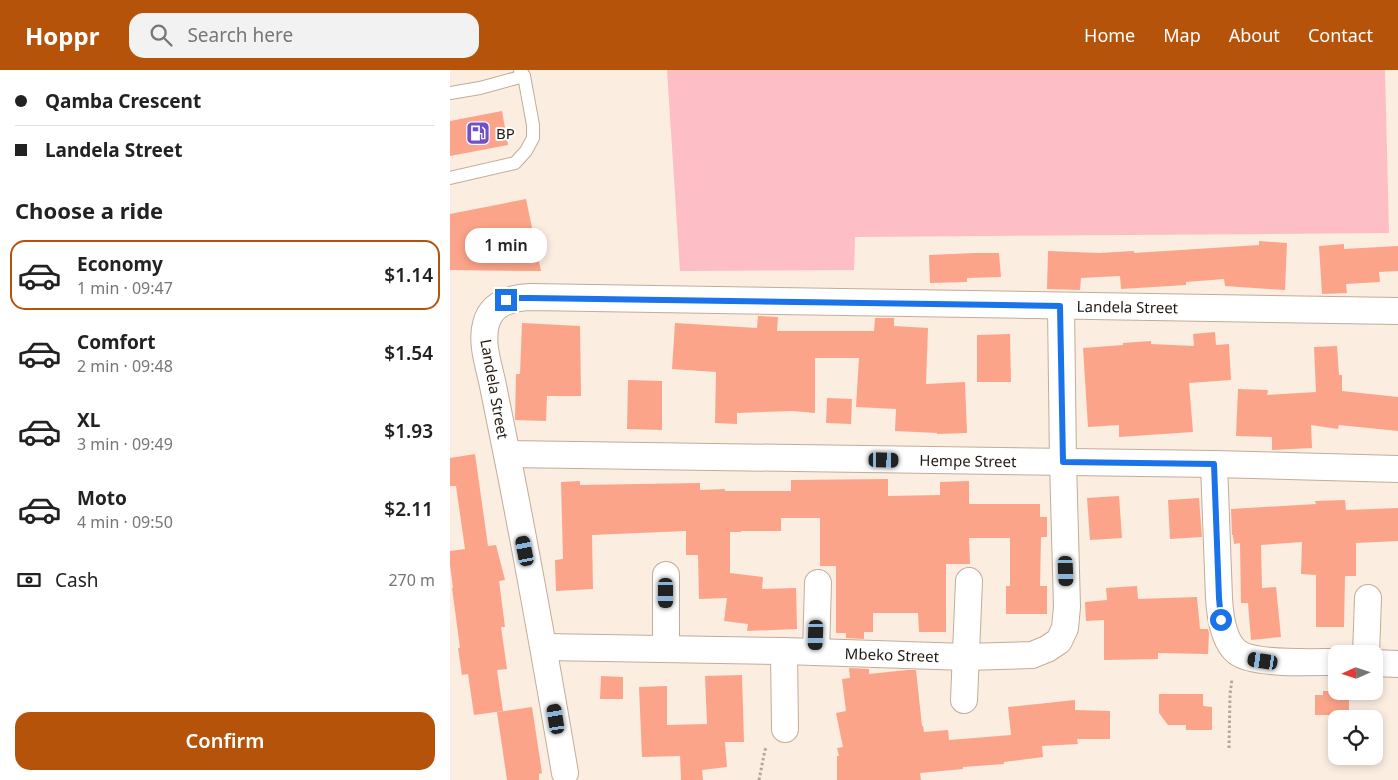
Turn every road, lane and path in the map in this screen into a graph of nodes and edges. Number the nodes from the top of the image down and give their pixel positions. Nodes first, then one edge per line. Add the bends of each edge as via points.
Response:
1 (522, 73) edge
2 (450, 93) edge
3 (450, 178) edge
4 (1060, 306) junction
5 (1398, 311) edge
6 (507, 454) junction
7 (1063, 462) junction
8 (1214, 464) junction
9 (1398, 470) edge
10 (666, 575) dead end
11 (969, 581) dead end
12 (818, 583) dead end
13 (1368, 598) dead end
14 (1366, 645) edge
15 (544, 647) junction
16 (666, 649) junction
17 (784, 651) junction
18 (816, 652) junction
19 (1236, 652) junction
20 (966, 657) junction
21 (1328, 662) edge
22 (1383, 663) edge
23 (1398, 664) edge
24 (964, 700) dead end
25 (785, 729) joint
26 (1229, 748) dead end
27 (564, 773) dead end
28 (760, 780) edge

1 - 2 lane via 480,88
1 - 3 lane via 533,125 533,138 526,152 515,163
4 - 5 street, Landela Street
4 - 6 street, Landela Street via 506,300 490,313 485,335
4 - 7 street, Mbeko Street
6 - 7 street, Hempe Street
6 - 15 street, Landela Street
7 - 8 street, Hempe Street
7 - 20 street, Mbeko Street via 1068,608 1059,641 1032,655
8 - 9 street, Hempe Street
8 - 19 street via 1221,620 1226,637
10 - 16 street
11 - 20 street
12 - 18 street
13 - 14 street
15 - 16 street, Mbeko Street
15 - 27 street, Landela Street
16 - 17 street, Mbeko Street
17 - 18 street, Mbeko Street
17 - 25 street
18 - 20 street, Mbeko Street
19 - 21 street via 1263,661
19 - 26 path via 1230,694
20 - 24 street
22 - 23 street
25 - 28 path via 765,750

